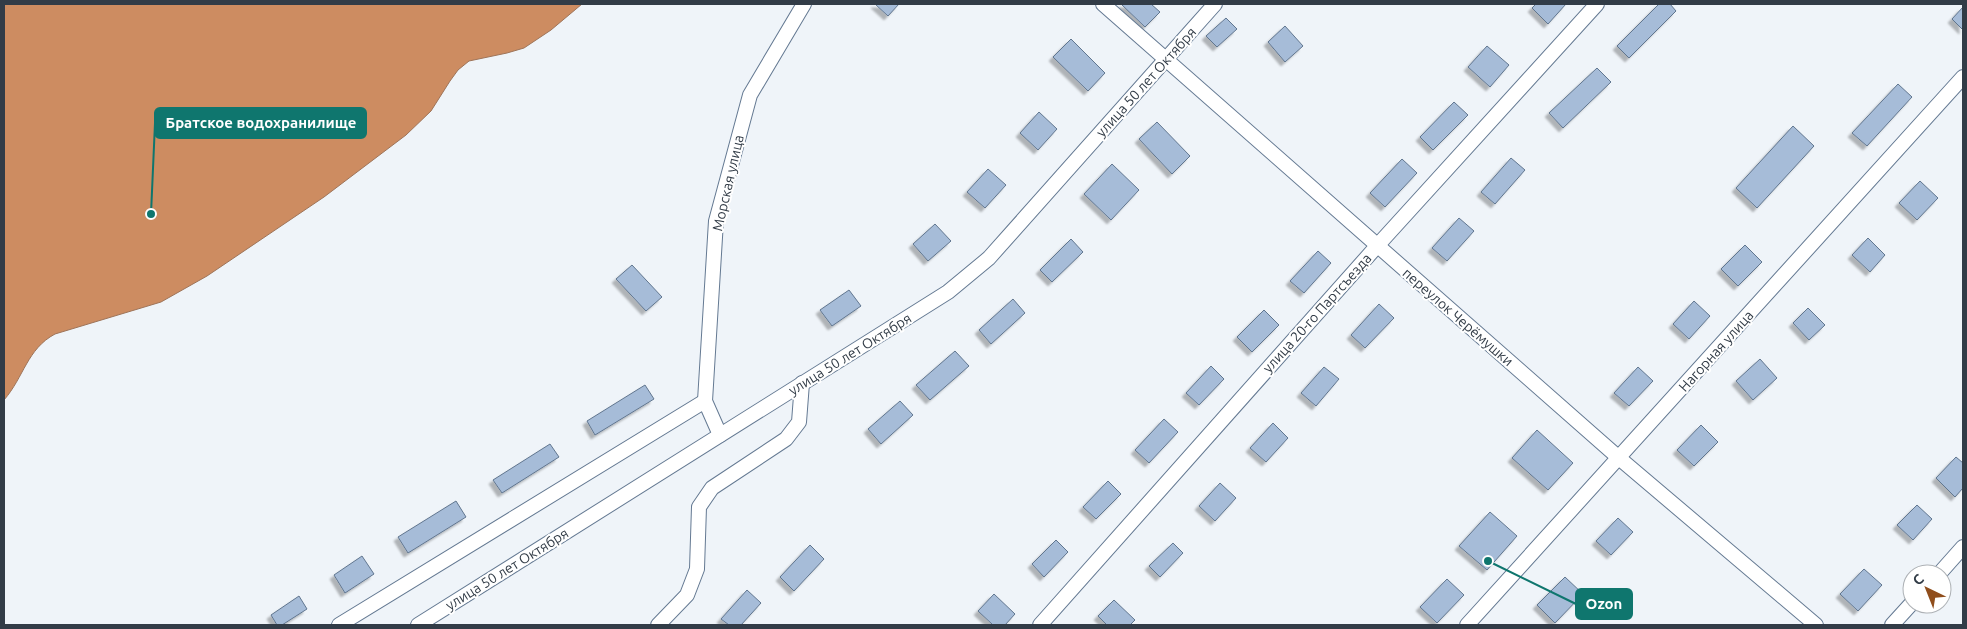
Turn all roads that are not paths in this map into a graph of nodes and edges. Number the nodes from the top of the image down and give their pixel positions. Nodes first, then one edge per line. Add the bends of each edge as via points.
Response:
1 (804, 4) edge
2 (1103, 4) edge
3 (1215, 4) edge
4 (1597, 4) edge
5 (1165, 60) junction
6 (1963, 77) edge
7 (1377, 246) junction
8 (802, 383) junction
9 (705, 401) junction
10 (720, 435) junction
11 (1619, 458) junction
12 (1963, 547) edge
13 (1948, 564) edge
14 (1902, 614) edge
15 (339, 625) edge
16 (418, 625) edge
17 (658, 625) edge
18 (1040, 625) edge
19 (1467, 625) edge
20 (1816, 625) edge
21 (1892, 625) edge

1 - 9 street, Морская улица via 750,95 716,221
2 - 5 street, переулок Черёмушки
3 - 5 street, улица 50 лет Октября
4 - 7 street, улица 20-го Партсъезда
5 - 7 street, переулок Черёмушки
5 - 8 street, улица 50 лет Октября via 989,258 948,292
6 - 11 street, Нагорная улица
7 - 11 street, переулок Черёмушки
7 - 18 street, улица 20-го Партсъезда
8 - 10 street, улица 50 лет Октября
8 - 17 street via 799,422 786,439 712,488 699,506 697,569 687,595
9 - 10 street, Морская улица
9 - 15 street
10 - 16 street, улица 50 лет Октября
11 - 19 street, Нагорная улица
11 - 20 street, переулок Черёмушки
12 - 13 street
14 - 21 street

